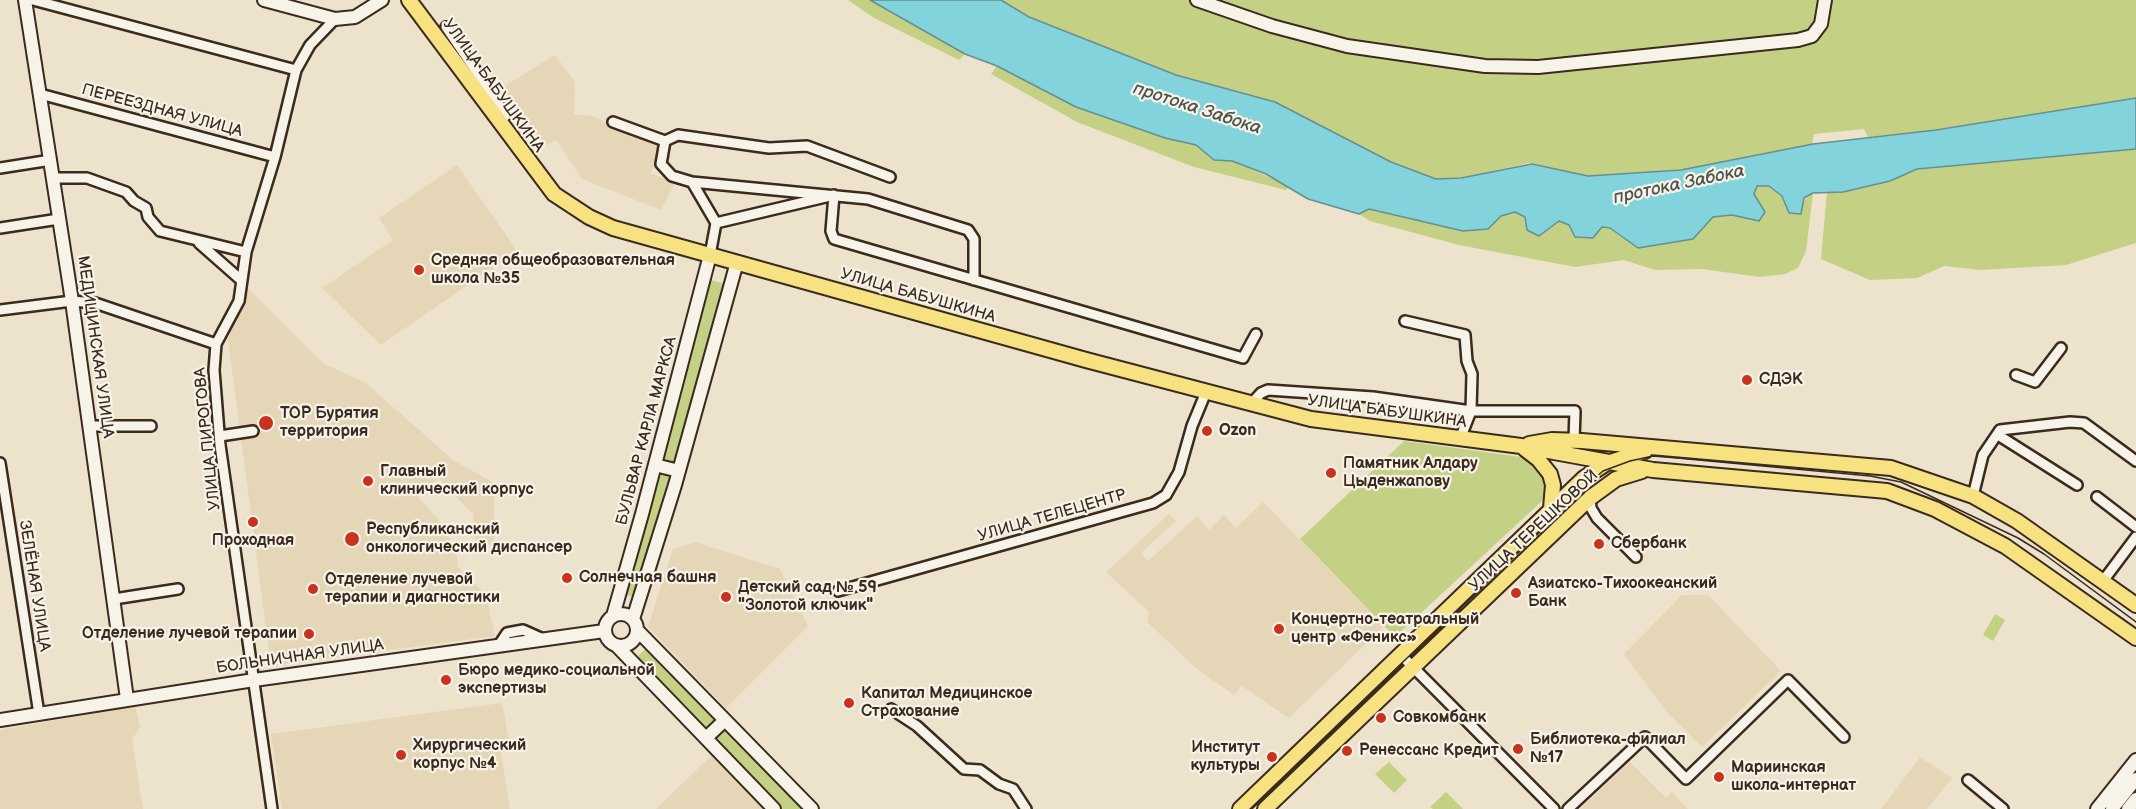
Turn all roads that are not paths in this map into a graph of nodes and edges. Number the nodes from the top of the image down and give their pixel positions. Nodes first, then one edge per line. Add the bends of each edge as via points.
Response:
1 (25, 0) edge
2 (33, 0) edge
3 (264, 0) edge
4 (382, 0) edge
5 (409, 0) edge
6 (1197, 0) edge
7 (1825, 0) edge
8 (335, 19) junction
9 (446, 27) dead end
10 (296, 70) junction
11 (40, 93) junction
12 (613, 122) dead end
13 (499, 123) junction
14 (665, 141) junction
15 (275, 157) junction
16 (51, 160) junction
17 (0, 168) edge
18 (890, 177) dead end
19 (54, 178) junction
20 (692, 182) junction
21 (834, 195) junction
22 (59, 219) junction
23 (716, 223) junction
24 (0, 228) edge
25 (197, 241) junction
26 (246, 252) junction
27 (710, 255) junction
28 (737, 262) junction
29 (242, 280) junction
30 (974, 280) junction
31 (72, 301) junction
32 (0, 310) edge
33 (1405, 321) dead end
34 (1256, 334) dead end
35 (216, 344) junction
36 (2061, 348) dead end
37 (2016, 375) dead end
38 (1206, 392) junction
39 (1252, 403) junction
40 (1471, 411) junction
41 (90, 426) junction
42 (151, 426) dead end
43 (253, 431) dead end
44 (1998, 435) junction
45 (220, 436) junction
46 (1460, 439) junction
47 (1574, 441) junction
48 (1521, 446) junction
49 (1656, 449) junction
50 (1578, 458) junction
51 (2136, 461) edge
52 (0, 463) edge
53 (1607, 463) junction
54 (655, 465) junction
55 (1653, 470) junction
56 (679, 471) junction
57 (1584, 478) junction
58 (2077, 485) dead end
59 (1973, 496) junction
60 (2097, 496) dead end
61 (1588, 499) junction
62 (1551, 507) junction
63 (4, 526) edge
64 (2136, 527) edge
65 (2136, 537) edge
66 (1636, 557) dead end
67 (2103, 581) junction
68 (178, 589) dead end
69 (838, 591) dead end
70 (114, 599) junction
71 (2136, 605) edge
72 (612, 616) junction
73 (635, 625) junction
74 (604, 631) junction
75 (2136, 638) edge
76 (616, 645) junction
77 (1400, 654) junction
78 (1413, 666) junction
79 (254, 680) junction
80 (127, 699) junction
81 (891, 710) dead end
82 (39, 714) junction
83 (0, 720) edge
84 (725, 720) junction
85 (1844, 737) dead end
86 (706, 738) junction
87 (2136, 760) edge
88 (2136, 779) edge
89 (1968, 780) dead end
90 (2136, 799) edge
91 (272, 809) edge
92 (774, 809) edge
93 (812, 809) edge
94 (1026, 809) edge
95 (1240, 809) edge
96 (1265, 809) edge
97 (1554, 809) edge
98 (1568, 809) edge
99 (2002, 809) edge
100 (2097, 809) edge
101 (2112, 809) edge
102 (2128, 809) edge

1 - 11 street, МЕДИЦИНСКАЯ УЛИЦА
2 - 10 street
3 - 8 street
4 - 8 street via 355,17
5 - 13 main road, УЛИЦА БАБУШКИНА
6 - 7 street via 1272,27 1347,46 1485,66 1538,67 1798,40 1812,36 1821,24
8 - 10 street, УЛИЦА ПИРОГОВА via 310,45
9 - 13 street via 506,115
10 - 15 street, УЛИЦА ПИРОГОВА
11 - 15 street, ПЕРЕЕЗДНАЯ УЛИЦА
11 - 16 street, МЕДИЦИНСКАЯ УЛИЦА
12 - 14 street
13 - 27 main road, УЛИЦА БАБУШКИНА via 544,183 565,203 613,228
14 - 18 street via 678,135 769,148 807,146
14 - 20 street via 661,164 665,171
15 - 26 street, УЛИЦА ПИРОГОВА
16 - 17 street
16 - 19 street, МЕДИЦИНСКАЯ УЛИЦА
19 - 22 street, МЕДИЦИНСКАЯ УЛИЦА
19 - 25 street via 87,178 126,192 146,208 160,231
20 - 21 street
20 - 23 street
21 - 23 street
21 - 30 street via 834,239
21 - 30 street via 901,207 968,230 974,239
22 - 24 street
22 - 31 street, МЕДИЦИНСКАЯ УЛИЦА
23 - 27 street
25 - 26 street
25 - 29 street
26 - 29 street, УЛИЦА ПИРОГОВА
27 - 28 main road, УЛИЦА БАБУШКИНА
27 - 54 street, БУЛЬВАР КАРЛА МАРКСА
28 - 38 main road, УЛИЦА БАБУШКИНА
28 - 56 street
29 - 35 street, УЛИЦА ПИРОГОВА via 239,301
30 - 34 street via 1243,358
31 - 32 street
31 - 35 street via 95,303
31 - 41 street, МЕДИЦИНСКАЯ УЛИЦА
33 - 40 street via 1466,335 1472,374
35 - 45 street, УЛИЦА ПИРОГОВА via 214,370
36 - 37 street via 2035,382
38 - 39 main road, УЛИЦА БАБУШКИНА
38 - 69 street, УЛИЦА ТЕЛЕЦЕНТР via 1179,472 1166,495 1153,503
39 - 40 street via 1268,390 1373,397
39 - 46 main road, УЛИЦА БАБУШКИНА via 1337,425
40 - 46 street
40 - 47 street via 1575,411
41 - 42 street
41 - 70 street, МЕДИЦИНСКАЯ УЛИЦА
43 - 45 street
44 - 51 street via 2000,430 2084,423
44 - 58 street
44 - 59 street via 1983,455
45 - 79 street, УЛИЦА ПИРОГОВА
46 - 48 main road, УЛИЦА БАБУШКИНА
47 - 48 main road, УЛИЦА БАБУШКИНА via 1552,440
47 - 49 main road, УЛИЦА БАБУШКИНА
47 - 50 main road
48 - 50 main road, УЛИЦА БАБУШКИНА
48 - 62 main road via 1550,474
49 - 53 main road
49 - 59 main road, УЛИЦА БАБУШКИНА via 1891,468
50 - 53 main road, УЛИЦА БАБУШКИНА
50 - 57 main road
52 - 63 street, ЗЕЛЁНАЯ УЛИЦА
53 - 55 main road, УЛИЦА БАБУШКИНА
53 - 57 main road, УЛИЦА ТЕРЕШКОВОЙ
54 - 56 street
54 - 72 street, БУЛЬВАР КАРЛА МАРКСА
55 - 61 main road, УЛИЦА ТЕРЕШКОВОЙ via 1621,476
55 - 75 main road, УЛИЦА БАБУШКИНА via 1887,491 1935,509 2005,546
56 - 73 street
57 - 61 main road
57 - 62 main road, УЛИЦА ТЕРЕШКОВОЙ
59 - 67 main road, УЛИЦА БАБУШКИНА via 2017,521
60 - 64 street
61 - 66 street via 1597,518
61 - 78 main road, УЛИЦА ТЕРЕШКОВОЙ
62 - 77 main road, УЛИЦА ТЕРЕШКОВОЙ
63 - 82 street, ЗЕЛЁНАЯ УЛИЦА
65 - 67 street
67 - 71 main road, УЛИЦА БАБУШКИНА
68 - 70 street
70 - 80 street, МЕДИЦИНСКАЯ УЛИЦА
72 - 73 street via 621,613
72 - 74 street
73 - 76 street via 629,643
73 - 84 street
74 - 76 street
74 - 79 street, БОЛЬНИЧНАЯ УЛИЦА
76 - 86 street
77 - 78 street
77 - 95 main road, УЛИЦА ТЕРЕШКОВОЙ
78 - 96 main road, УЛИЦА ТЕРЕШКОВОЙ
78 - 97 street
79 - 80 street, БОЛЬНИЧНАЯ УЛИЦА
79 - 91 street, УЛИЦА ПИРОГОВА
80 - 82 street, БОЛЬНИЧНАЯ УЛИЦА
81 - 94 street via 917,726 964,769 980,770 1013,789
82 - 83 street, БОЛЬНИЧНАЯ УЛИЦА
84 - 86 street
84 - 93 street
85 - 98 street via 1788,680 1686,779 1645,737
86 - 92 street
87 - 100 street
88 - 101 street
89 - 99 street
90 - 102 street

